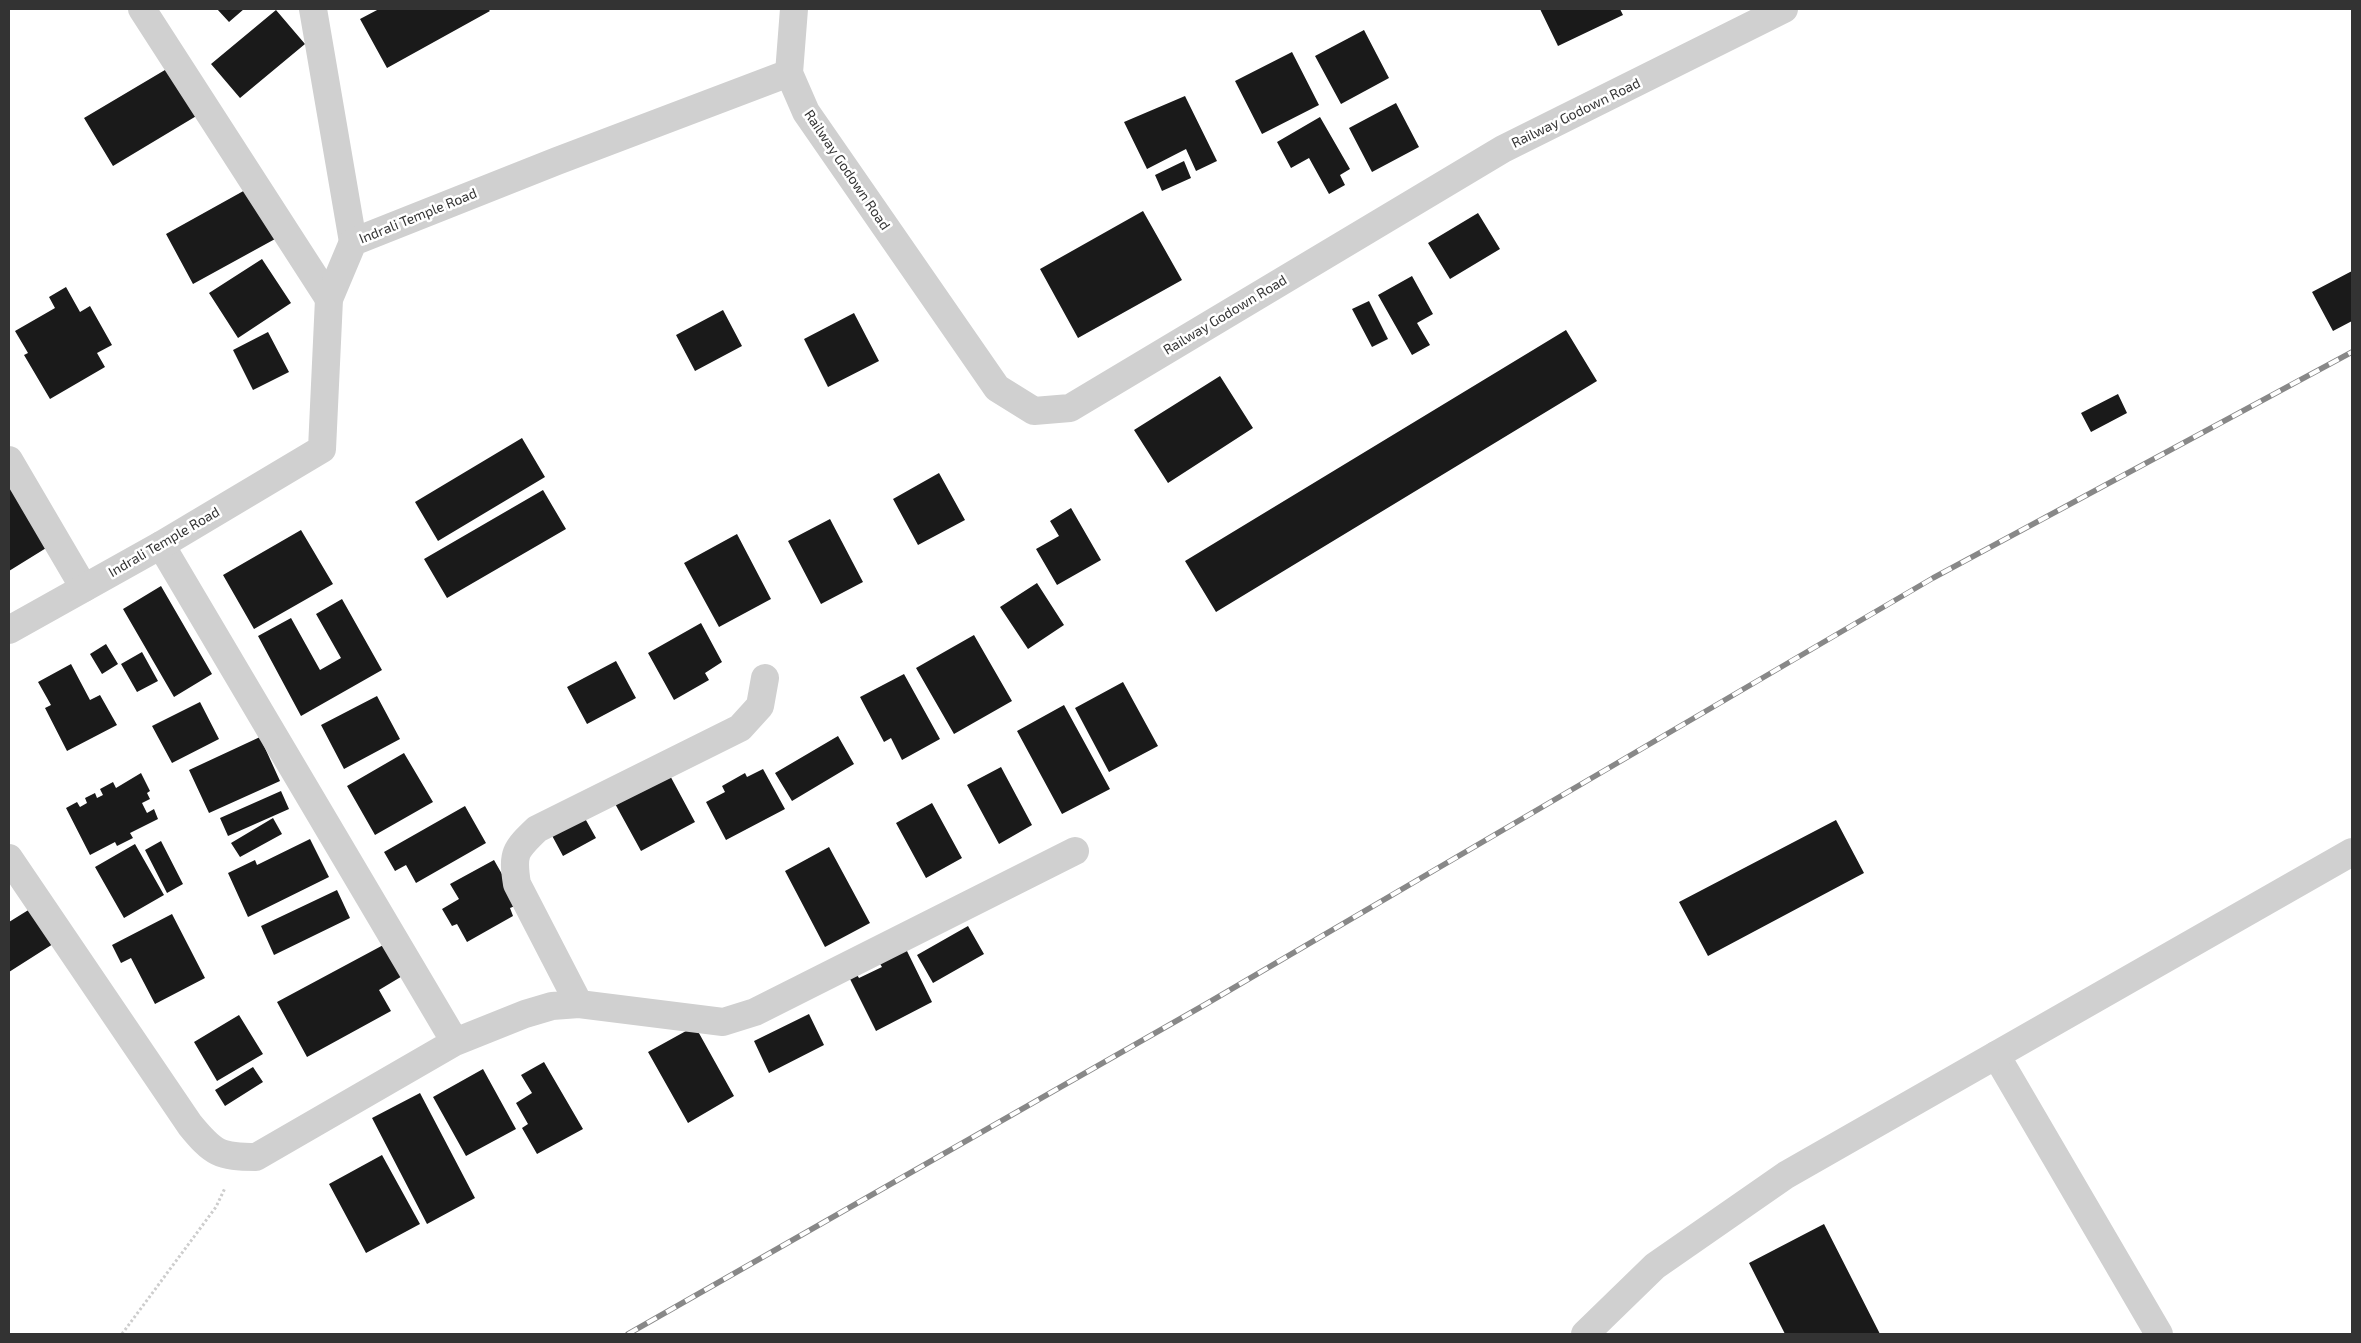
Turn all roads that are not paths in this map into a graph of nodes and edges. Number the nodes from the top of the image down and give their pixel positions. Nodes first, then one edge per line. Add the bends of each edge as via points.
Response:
1 (142, 9) edge
2 (313, 9) edge
3 (794, 9) edge
4 (1784, 9) edge
5 (789, 73) junction
6 (353, 242) junction
7 (329, 299) junction
8 (9, 460) edge
9 (161, 545) junction
10 (84, 588) junction
11 (9, 630) edge
12 (765, 678) dead end
13 (1076, 851) dead end
14 (2352, 852) edge
15 (9, 858) edge
16 (579, 1004) junction
17 (455, 1042) junction
18 (1996, 1055) junction
19 (1585, 1334) edge
20 (2159, 1334) edge

1 - 7 street
2 - 6 street
3 - 5 street
4 - 5 street, Railway Godown Road via 1503,150 1070,408 1034,411 997,388 806,112
5 - 6 street, Indrali Temple Road
6 - 7 street, Indrali Temple Road
7 - 9 street, Indrali Temple Road via 322,449
8 - 10 street
9 - 10 street, Indrali Temple Road
9 - 17 street
10 - 11 street, Indrali Temple Road
12 - 16 street via 760,706 740,728 537,829 518,847 514,864 517,884
13 - 16 street via 755,1012 723,1022
14 - 18 street
15 - 17 street via 190,1126 210,1148 234,1157 256,1156
16 - 17 street via 552,1006 525,1014
18 - 19 street via 1786,1175 1655,1266
18 - 20 street

